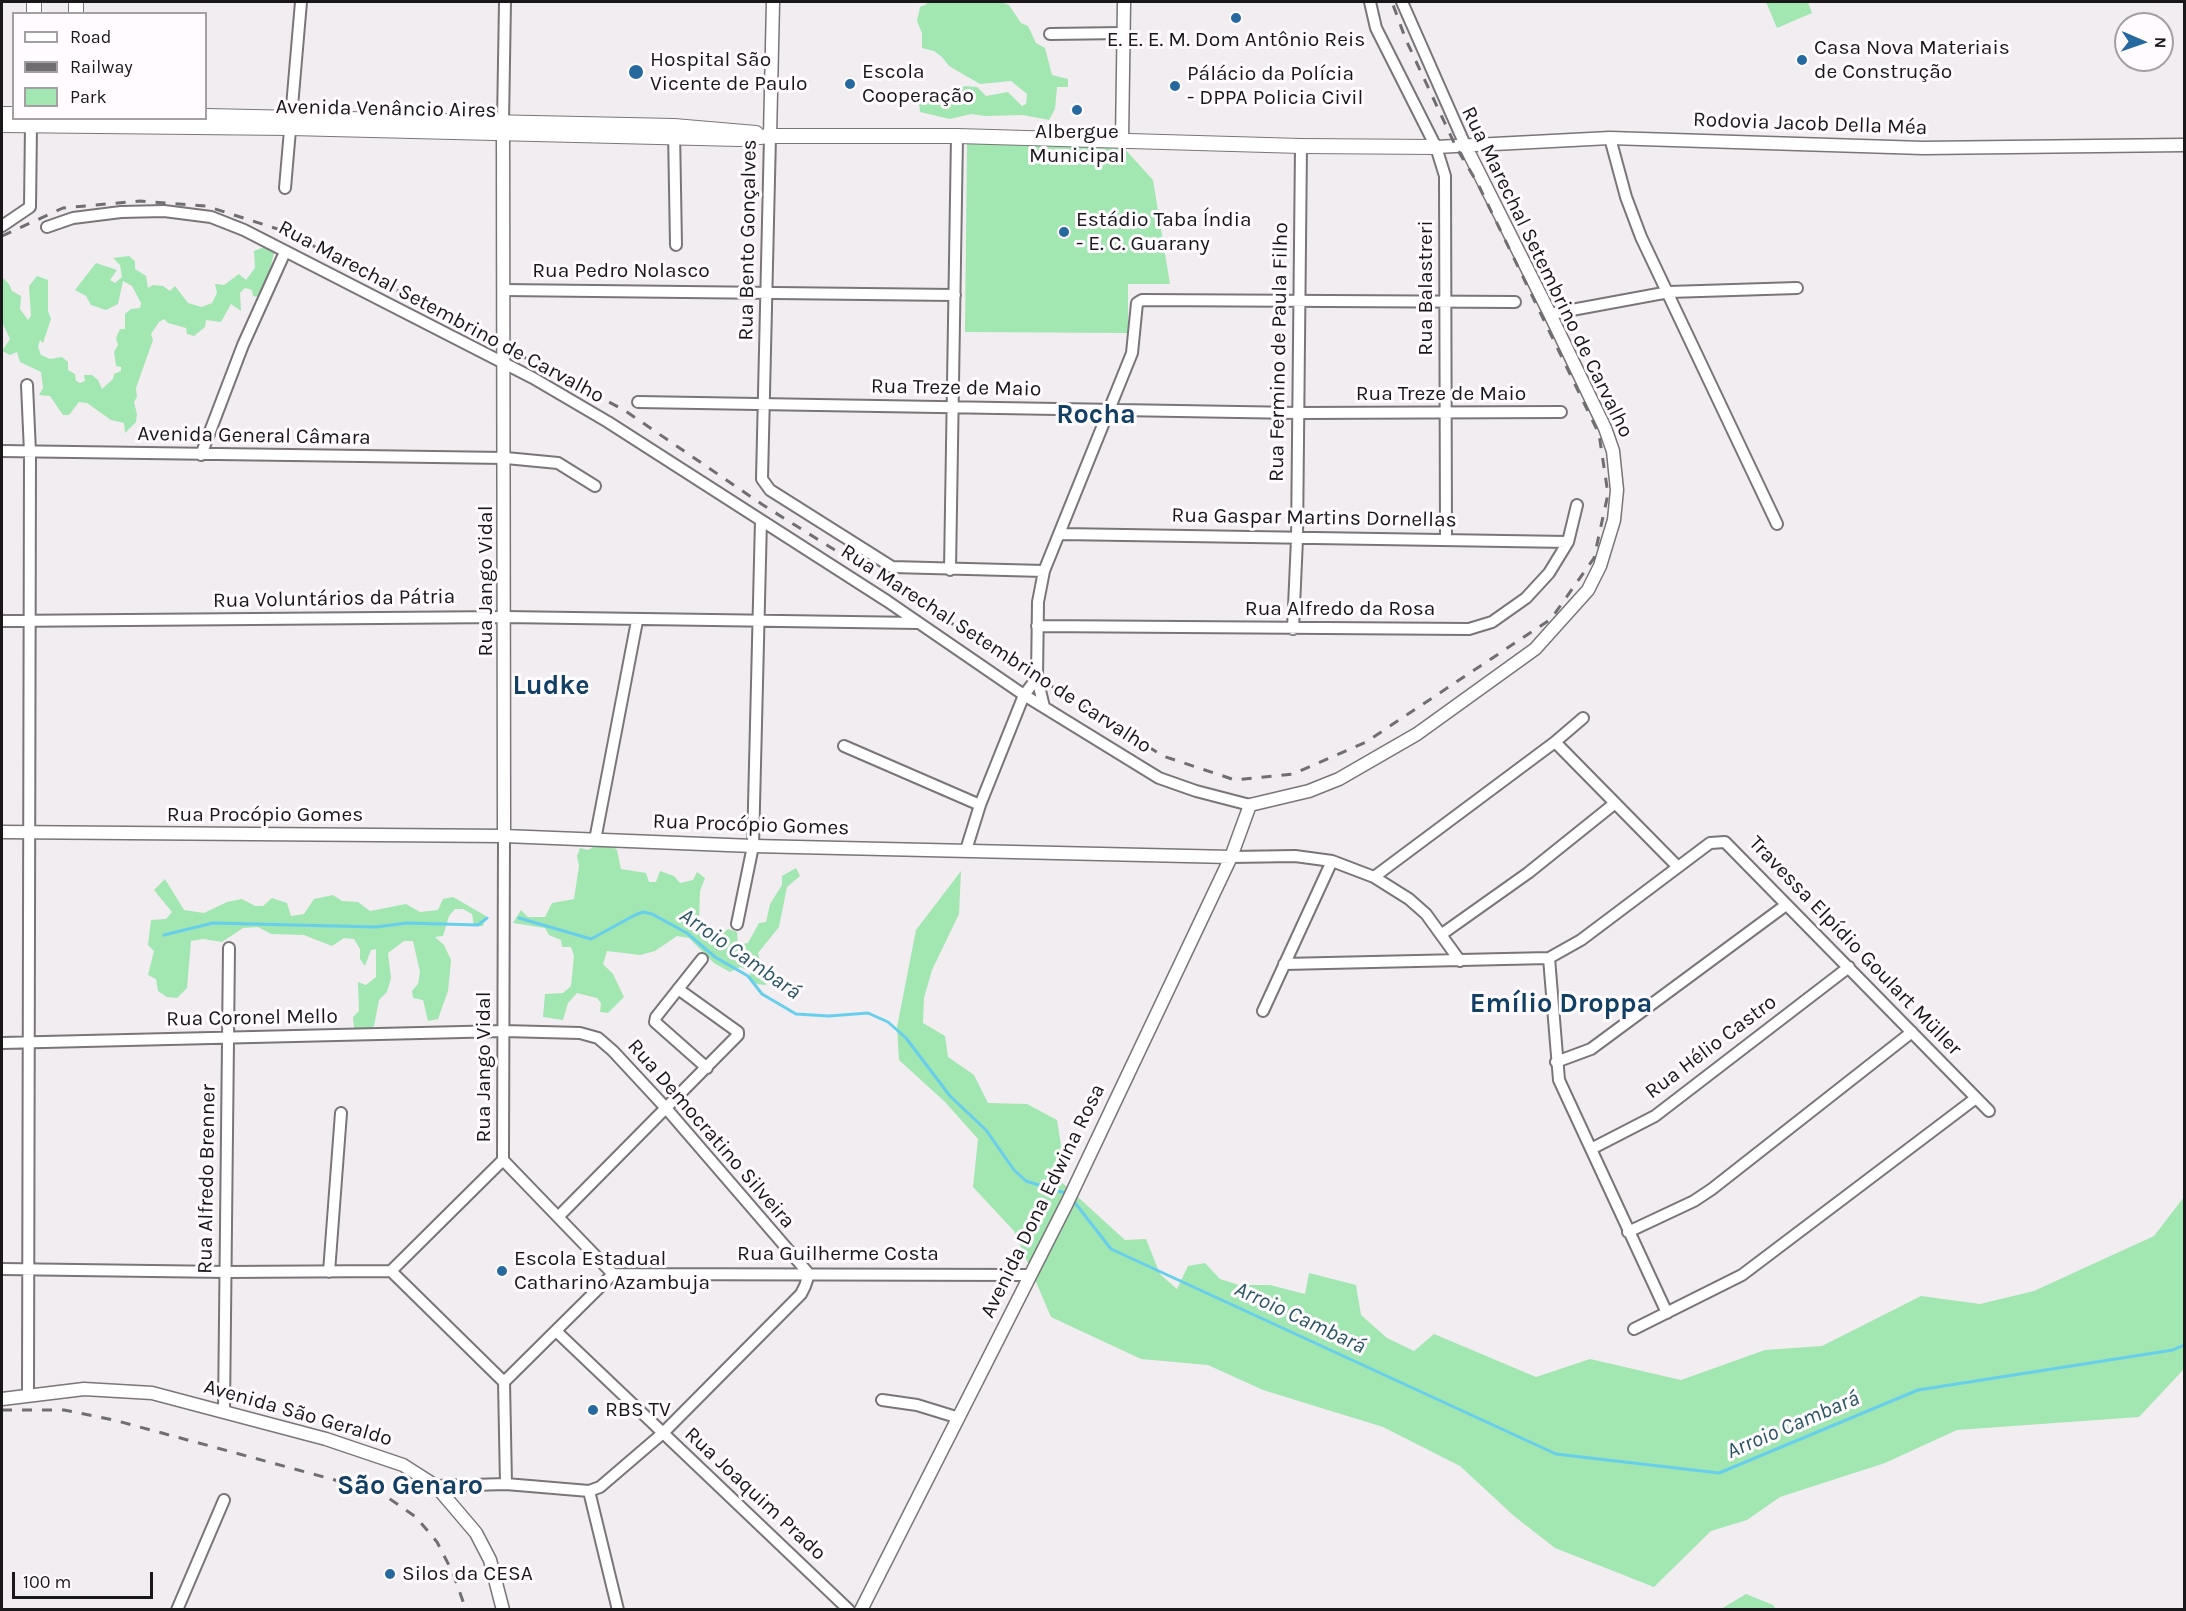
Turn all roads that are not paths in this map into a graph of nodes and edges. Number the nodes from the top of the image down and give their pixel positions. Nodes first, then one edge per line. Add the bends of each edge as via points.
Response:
1 (301, 2) edge
2 (505, 2) edge
3 (773, 2) edge
4 (1125, 2) edge
5 (1370, 2) edge
6 (1402, 2) edge
7 (1124, 33) junction
8 (1050, 34) dead end
9 (207, 116) edge
10 (31, 122) edge
11 (68, 122) edge
12 (291, 122) junction
13 (163, 123) edge
14 (2, 125) edge
15 (503, 127) junction
16 (674, 131) junction
17 (770, 136) junction
18 (957, 136) junction
19 (1610, 138) junction
20 (1122, 141) junction
21 (2184, 145) edge
22 (1301, 146) junction
23 (1436, 147) junction
24 (1466, 147) junction
25 (285, 188) dead end
26 (2, 226) edge
27 (47, 227) dead end
28 (676, 244) dead end
29 (285, 252) junction
30 (1797, 288) dead end
31 (504, 290) junction
32 (766, 291) junction
33 (1669, 292) junction
34 (955, 295) junction
35 (1299, 301) junction
36 (1515, 302) dead end
37 (1446, 303) junction
38 (1550, 314) junction
39 (505, 365) junction
40 (27, 385) dead end
41 (638, 402) dead end
42 (763, 405) junction
43 (953, 408) junction
44 (1109, 409) junction
45 (1561, 412) dead end
46 (1298, 413) junction
47 (1445, 414) junction
48 (2, 451) edge
49 (30, 452) junction
50 (201, 455) junction
51 (506, 458) junction
52 (595, 486) dead end
53 (1578, 505) dead end
54 (761, 520) junction
55 (1777, 524) dead end
56 (1061, 534) junction
57 (1297, 539) junction
58 (1446, 540) junction
59 (1568, 542) junction
60 (950, 570) junction
61 (1044, 571) junction
62 (505, 617) junction
63 (2, 621) edge
64 (30, 621) junction
65 (637, 621) junction
66 (757, 621) junction
67 (919, 623) junction
68 (1037, 626) junction
69 (1293, 629) junction
70 (1037, 678) junction
71 (1024, 695) junction
72 (1044, 707) junction
73 (1583, 718) dead end
74 (1555, 742) junction
75 (844, 746) dead end
76 (1614, 804) junction
77 (980, 805) junction
78 (1250, 805) junction
79 (2, 832) edge
80 (27, 832) junction
81 (504, 836) junction
82 (595, 840) junction
83 (753, 846) junction
84 (966, 850) junction
85 (1231, 857) junction
86 (1332, 861) junction
87 (1677, 866) junction
88 (1374, 877) junction
89 (1786, 904) junction
90 (737, 924) dead end
91 (1442, 934) junction
92 (229, 948) dead end
93 (1549, 958) junction
94 (702, 959) dead end
95 (1460, 960) junction
96 (1284, 963) junction
97 (1849, 967) junction
98 (678, 989) junction
99 (1263, 1011) dead end
100 (504, 1031) junction
101 (1912, 1032) junction
102 (228, 1039) junction
103 (2, 1042) edge
104 (28, 1042) junction
105 (1556, 1062) junction
106 (707, 1068) junction
107 (1976, 1098) junction
108 (665, 1107) junction
109 (1989, 1111) dead end
110 (341, 1113) dead end
111 (1591, 1149) junction
112 (503, 1160) junction
113 (559, 1216) junction
114 (1628, 1232) junction
115 (2, 1269) edge
116 (26, 1269) junction
117 (391, 1271) junction
118 (226, 1272) junction
119 (329, 1272) junction
120 (613, 1274) junction
121 (809, 1274) junction
122 (1028, 1275) junction
123 (1667, 1313) junction
124 (1634, 1329) dead end
125 (556, 1331) junction
126 (504, 1382) junction
127 (28, 1394) junction
128 (2, 1399) edge
129 (882, 1400) dead end
130 (224, 1411) junction
131 (956, 1417) junction
132 (663, 1433) junction
133 (506, 1484) junction
134 (436, 1485) junction
135 (589, 1491) junction
136 (224, 1500) dead end
137 (177, 1610) edge
138 (503, 1610) edge
139 (618, 1610) edge
140 (849, 1610) edge
141 (861, 1610) edge

1 - 12 street
2 - 15 street, Rua Jango Vidal
3 - 17 street, Rua Bento Gonçalves
4 - 7 street
5 - 23 street via 1376,28
6 - 24 street, Rua Marechal Setembrino de Carvalho
7 - 8 street
7 - 20 street
9 - 12 main road, Avenida Venâncio Aires
10 - 11 main road, Avenida Venâncio Aires
10 - 14 main road, Avenida Venâncio Aires
10 - 26 street via 30,207
11 - 13 main road, Avenida Venâncio Aires
12 - 13 main road, Avenida Venâncio Aires
12 - 15 main road, Avenida Venâncio Aires
12 - 25 street
15 - 16 main road, Avenida Venâncio Aires
15 - 31 street, Rua Jango Vidal
16 - 17 main road, Avenida Venâncio Aires via 739,130
16 - 28 street
17 - 18 main road, Avenida Venâncio Aires
17 - 32 street, Rua Bento Gonçalves
18 - 20 main road, Avenida Venâncio Aires
18 - 34 street
19 - 21 street, Rodovia Jacob Della Méa via 1923,148
19 - 24 street, Rodovia Jacob Della Méa
19 - 33 street via 1641,237
20 - 22 main road, Avenida Venâncio Aires
22 - 23 main road, Avenida Venâncio Aires
22 - 35 street, Rua Fermino de Paula Filho
23 - 24 street, Rodovia Jacob Della Méa
23 - 37 street, Rua Balastreri via 1445,176
24 - 38 street, Rua Marechal Setembrino de Carvalho
27 - 29 street, Rua Marechal Setembrino de Carvalho via 73,218 164,211 212,217
29 - 39 street, Rua Marechal Setembrino de Carvalho
29 - 50 street via 243,345
30 - 33 street
31 - 32 street, Rua Pedro Nolasco
31 - 39 street, Rua Jango Vidal
32 - 34 street, Rua Pedro Nolasco
32 - 42 street, Rua Bento Gonçalves
33 - 38 street
33 - 55 street
34 - 43 street
35 - 37 street
35 - 44 street via 1143,300 1135,309 1132,353
35 - 46 street, Rua Fermino de Paula Filho
36 - 37 street
37 - 47 street, Rua Balastreri
38 - 78 street, Rua Marechal Setembrino de Carvalho via 1605,428 1612,451 1617,490 1614,520 1588,590 1535,649 1417,734 1339,779 1310,791
39 - 51 street, Rua Jango Vidal
39 - 54 street, Rua Marechal Setembrino de Carvalho via 608,422
40 - 49 street
41 - 42 street, Rua Treze de Maio
42 - 43 street, Rua Treze de Maio
42 - 60 street, Rua Bento Gonçalves via 762,479 770,490 892,567
43 - 44 street, Rua Treze de Maio
43 - 60 street
44 - 46 street, Rua Treze de Maio
44 - 56 street
45 - 47 street, Rua Treze de Maio
46 - 47 street, Rua Treze de Maio
46 - 57 street, Rua Fermino de Paula Filho
47 - 58 street, Rua Balastreri
48 - 49 street, Avenida General Câmara
49 - 50 street, Avenida General Câmara
49 - 64 street
50 - 51 street, Avenida General Câmara
51 - 52 street, Avenida General Câmara via 558,464
51 - 62 street, Rua Jango Vidal
53 - 59 street, Rua Alfredo da Rosa
54 - 66 street
54 - 67 street, Rua Marechal Setembrino de Carvalho
56 - 57 street, Rua Gaspar Martins Dornellas
56 - 61 street
57 - 58 street, Rua Gaspar Martins Dornellas
57 - 69 street, Rua Fermino de Paula Filho
58 - 59 street, Rua Gaspar Martins Dornellas
59 - 69 street, Rua Alfredo da Rosa via 1549,573 1526,598 1492,622 1469,629
60 - 61 street
61 - 68 street
62 - 64 street, Rua Voluntários da Pátria
62 - 65 street, Rua Voluntários da Pátria
62 - 81 street, Rua Jango Vidal
63 - 64 street, Rua Voluntários da Pátria
64 - 80 street
65 - 66 street, Rua Voluntários da Pátria
65 - 82 street
66 - 67 street, Rua Voluntários da Pátria
66 - 83 street
67 - 71 street, Rua Marechal Setembrino de Carvalho
68 - 69 street, Rua Alfredo da Rosa
68 - 70 street
70 - 71 street
70 - 72 street
71 - 72 street, Rua Marechal Setembrino de Carvalho
71 - 77 street
72 - 78 street, Rua Marechal Setembrino de Carvalho via 1159,778
73 - 74 street
74 - 76 street
74 - 88 street
75 - 77 street
76 - 87 street
76 - 91 street via 1528,873
77 - 84 street
78 - 85 street, Avenida Dona Edwina Rosa
79 - 80 street, Rua Procópio Gomes
80 - 81 street, Rua Procópio Gomes
80 - 104 street
81 - 82 street, Rua Procópio Gomes
81 - 100 street, Rua Jango Vidal
82 - 83 street, Rua Procópio Gomes
83 - 84 street, Rua Procópio Gomes
83 - 90 street
84 - 85 street, Rua Procópio Gomes
85 - 86 street, Rua Procópio Gomes via 1295,856
85 - 122 street, Avenida Dona Edwina Rosa via 1067,1203
86 - 88 street, Rua Procópio Gomes
86 - 96 street
87 - 89 street, Travessa Elpídio Goulart Müller via 1710,843 1725,842
87 - 93 street, Travessa Elpídio Goulart Müller via 1581,940
88 - 91 street, Rua Procópio Gomes via 1409,899
89 - 97 street, Travessa Elpídio Goulart Müller
89 - 105 street via 1591,1049
91 - 95 street, Rua Procópio Gomes
92 - 102 street, Rua Alfredo Brenner
93 - 95 street, Travessa Elpídio Goulart Müller
93 - 105 street
94 - 98 street
95 - 96 street, Travessa Elpídio Goulart Müller
96 - 99 street
97 - 101 street, Travessa Elpídio Goulart Müller
97 - 111 street, Rua Hélio Castro via 1655,1116
98 - 106 street via 655,1022
98 - 106 street via 738,1032
100 - 102 street, Rua Coronel Mello
100 - 108 street, Rua Democratino Silveira via 580,1033 598,1038
100 - 112 street, Rua Jango Vidal
101 - 107 street, Travessa Elpídio Goulart Müller
101 - 114 street via 1712,1189
102 - 104 street, Rua Coronel Mello
102 - 118 street, Rua Alfredo Brenner
103 - 104 street, Rua Coronel Mello
104 - 116 street
105 - 111 street via 1564,1094
106 - 108 street
107 - 109 street, Travessa Elpídio Goulart Müller
107 - 123 street via 1742,1275
108 - 113 street
108 - 121 street, Rua Democratino Silveira
110 - 119 street
111 - 114 street
112 - 113 street
112 - 117 street
113 - 120 street
114 - 123 street
115 - 116 street
116 - 118 street
116 - 127 street
117 - 119 street
117 - 126 street
118 - 119 street
118 - 130 street, Rua Alfredo Brenner
120 - 121 street, Rua Guilherme Costa
120 - 125 street
121 - 122 street, Rua Guilherme Costa
121 - 132 street via 801,1294
122 - 131 street, Avenida Dona Edwina Rosa
123 - 124 street
125 - 126 street
125 - 132 street, Rua Joaquim Prado
126 - 133 street
127 - 128 street, Avenida São Geraldo
127 - 130 street, Avenida São Geraldo via 121,1390 152,1393
129 - 131 street
130 - 134 street, Avenida São Geraldo via 370,1452 403,1465
131 - 141 street, Avenida Dona Edwina Rosa
132 - 135 street via 611,1479
132 - 140 street, Rua Joaquim Prado
133 - 134 street
133 - 135 street
134 - 138 street, Avenida São Geraldo via 476,1533 490,1560
135 - 139 street
136 - 137 street

